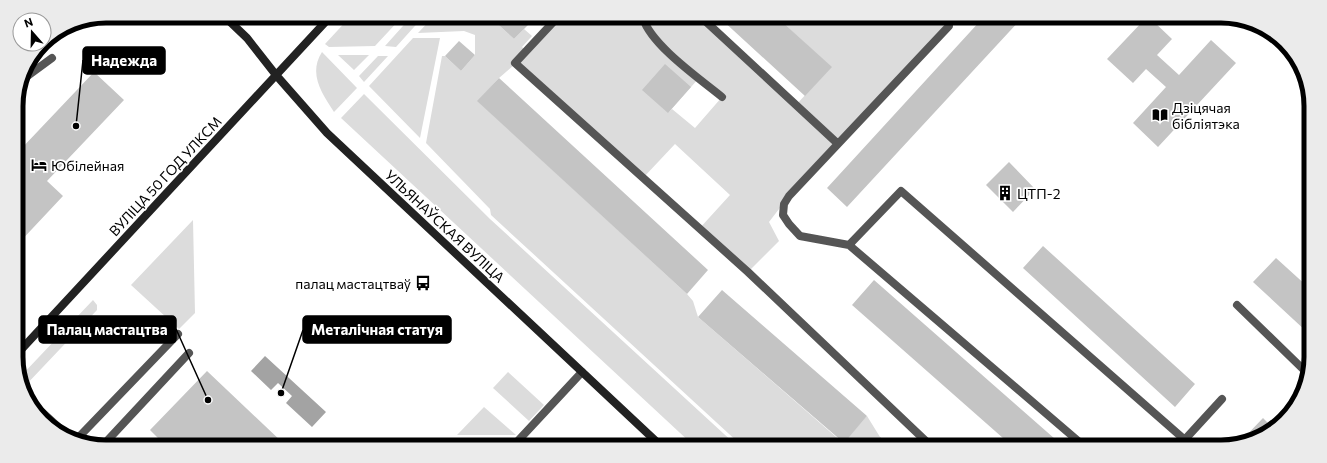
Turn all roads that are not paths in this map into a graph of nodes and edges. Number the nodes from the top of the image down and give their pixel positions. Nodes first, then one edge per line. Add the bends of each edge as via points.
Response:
1 (231, 23) edge
2 (324, 23) edge
3 (552, 23) edge
4 (644, 23) edge
5 (707, 23) edge
6 (948, 23) edge
7 (52, 58) dead end
8 (30, 74) edge
9 (276, 75) junction
10 (722, 97) dead end
11 (837, 143) junction
12 (849, 245) junction
13 (1237, 305) dead end
14 (178, 334) dead end
15 (23, 347) edge
16 (189, 354) dead end
17 (1303, 369) edge
18 (582, 372) junction
19 (1222, 399) dead end
20 (80, 436) edge
21 (108, 440) edge
22 (519, 440) edge
23 (655, 440) edge
24 (924, 440) edge
25 (1077, 440) edge
26 (1185, 440) joint

1 - 9 main road, УЛЬЯНАЎСКАЯ ВУЛІЦА via 247,38
2 - 9 main road, ВУЛІЦА 50 ГОД УЛКСМ
3 - 24 lane via 515,64 748,272
4 - 10 lane via 657,42
5 - 11 lane
6 - 11 lane via 949,26
7 - 8 lane
9 - 15 main road, ВУЛІЦА 50 ГОД УЛКСМ
9 - 18 main road, УЛЬЯНАЎСКАЯ ВУЛІЦА via 327,133
11 - 12 lane via 786,200 783,215 800,236
12 - 25 lane
12 - 26 lane via 901,191
13 - 17 lane
14 - 20 lane
16 - 21 lane
18 - 22 lane
18 - 23 main road, УЛЬЯНАЎСКАЯ ВУЛІЦА
19 - 26 lane

